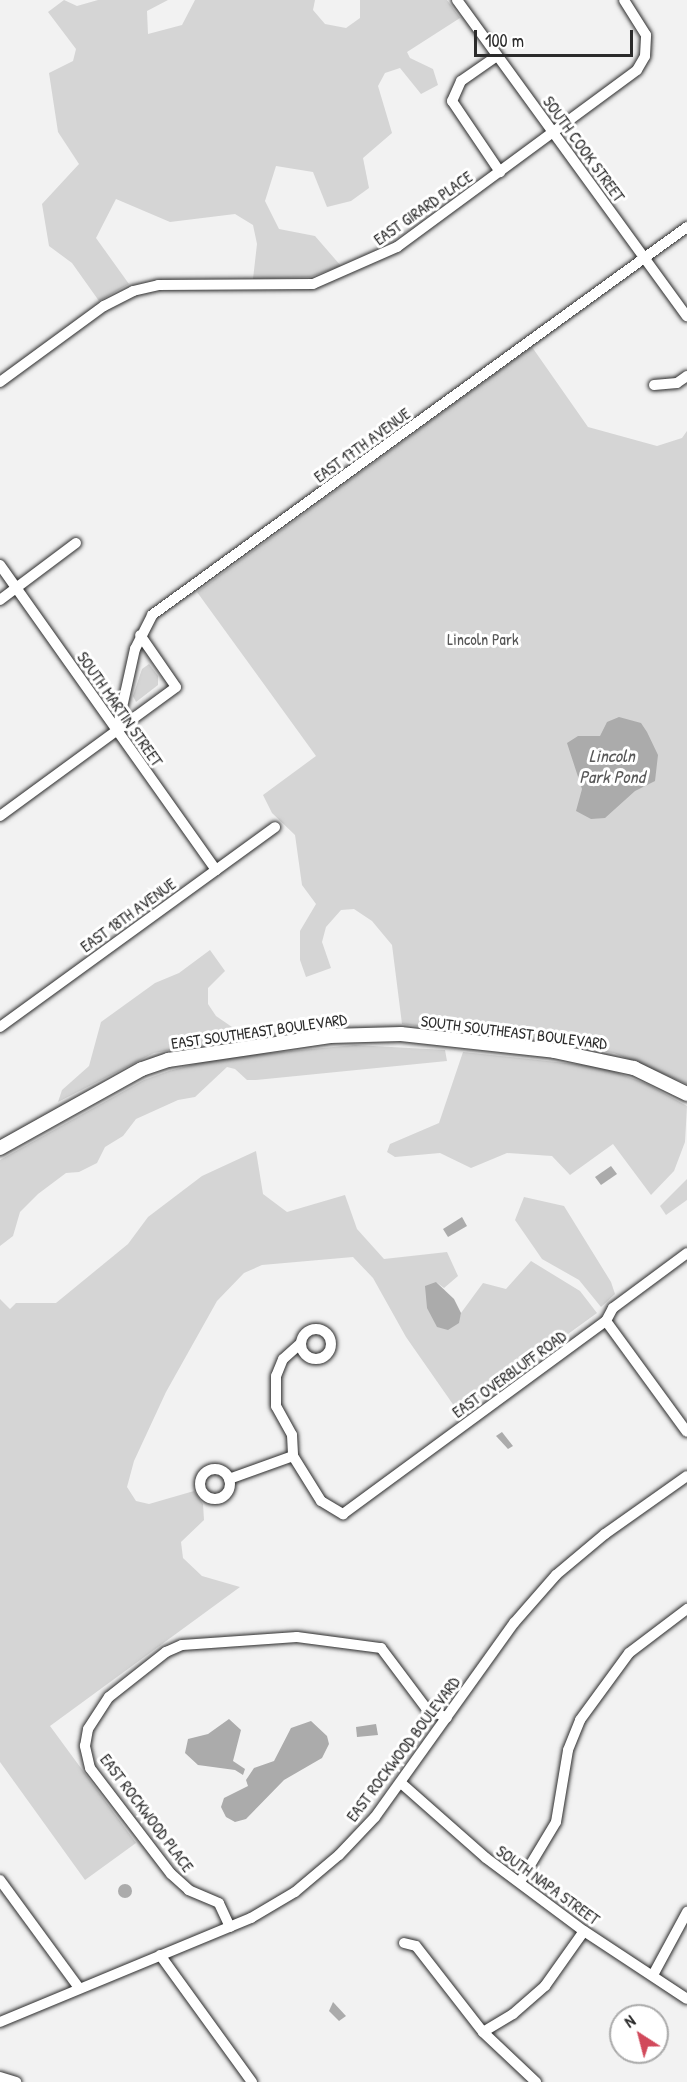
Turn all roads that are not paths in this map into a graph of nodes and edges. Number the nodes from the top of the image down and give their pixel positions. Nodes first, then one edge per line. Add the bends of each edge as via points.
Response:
1 (457, 0) edge
2 (624, 0) edge
3 (497, 56) junction
4 (553, 132) junction
5 (500, 172) junction
6 (687, 227) edge
7 (644, 258) junction
8 (687, 316) edge
9 (687, 376) edge
10 (0, 382) edge
11 (654, 385) dead end
12 (76, 543) dead end
13 (0, 565) edge
14 (16, 588) junction
15 (0, 600) edge
16 (140, 635) junction
17 (117, 730) junction
18 (0, 816) edge
19 (275, 827) dead end
20 (216, 870) junction
21 (0, 1027) edge
22 (401, 1034) joint
23 (687, 1094) edge
24 (0, 1148) edge
25 (687, 1253) edge
26 (606, 1321) junction
27 (301, 1343) dead end
28 (687, 1432) edge
29 (293, 1456) junction
30 (687, 1476) edge
31 (229, 1479) dead end
32 (687, 1609) edge
33 (442, 1715) junction
34 (401, 1783) junction
35 (0, 1880) edge
36 (520, 1882) junction
37 (687, 1912) edge
38 (230, 1927) junction
39 (584, 1931) junction
40 (404, 1944) dead end
41 (160, 1955) junction
42 (653, 1975) junction
43 (79, 1988) junction
44 (687, 1999) edge
45 (0, 2022) edge
46 (483, 2032) junction
47 (0, 2077) edge
48 (16, 2082) edge
49 (252, 2082) edge
50 (536, 2082) edge

1 - 3 street, SOUTH COOK STREET
2 - 4 street, EAST GIRARD PLACE via 646,35 642,63
3 - 4 street, SOUTH COOK STREET
3 - 5 street via 461,81 453,94 455,108
4 - 5 street, EAST GIRARD PLACE
4 - 7 street, SOUTH COOK STREET
5 - 10 street, EAST GIRARD PLACE via 397,247 325,281 298,285 158,285 133,291 104,306
6 - 7 street, EAST 17TH AVENUE
7 - 8 street, SOUTH COOK STREET
7 - 16 street, EAST 17TH AVENUE via 152,615
9 - 11 street via 677,383
12 - 14 street
13 - 14 street, SOUTH MARTIN STREET
14 - 15 street
14 - 17 street, SOUTH MARTIN STREET
16 - 17 street, EAST 17TH AVENUE
16 - 17 street via 176,687
17 - 18 street
17 - 20 street, SOUTH MARTIN STREET
19 - 20 street, EAST 18TH AVENUE
20 - 21 street, EAST 18TH AVENUE
22 - 23 main road, SOUTH SOUTHEAST BOULEVARD via 607,1060 653,1076
22 - 24 main road, EAST SOUTHEAST BOULEVARD via 330,1036 168,1060 142,1069
25 - 26 street, EAST OVERBLUFF ROAD via 613,1308
26 - 28 street
26 - 29 street, EAST OVERBLUFF ROAD via 343,1514 321,1501
27 - 29 street via 283,1359 276,1376 276,1406 292,1435
29 - 31 street
30 - 33 street, EAST ROCKWOOD BOULEVARD via 605,1534 556,1575
32 - 36 street via 629,1653 580,1720 568,1749 556,1822
33 - 34 street, EAST ROCKWOOD BOULEVARD
33 - 38 street, EAST ROCKWOOD PLACE via 431,1702 424,1702 409,1688 381,1648 281,1637 182,1645 166,1652 109,1697 88,1729 85,1746 90,1768 171,1874 189,1890 219,1903
34 - 36 street, SOUTH NAPA STREET via 486,1858
34 - 38 street, EAST ROCKWOOD BOULEVARD via 339,1855 304,1885
35 - 43 street
36 - 39 street, SOUTH NAPA STREET
37 - 42 street
38 - 41 street, EAST ROCKWOOD BOULEVARD
39 - 42 street, SOUTH NAPA STREET
39 - 46 street via 545,1986 513,2014
40 - 46 street via 416,1946
41 - 43 street, EAST ROCKWOOD BOULEVARD
41 - 49 street
42 - 44 street, SOUTH NAPA STREET
43 - 45 street, EAST ROCKWOOD BOULEVARD
46 - 50 street
47 - 48 street

